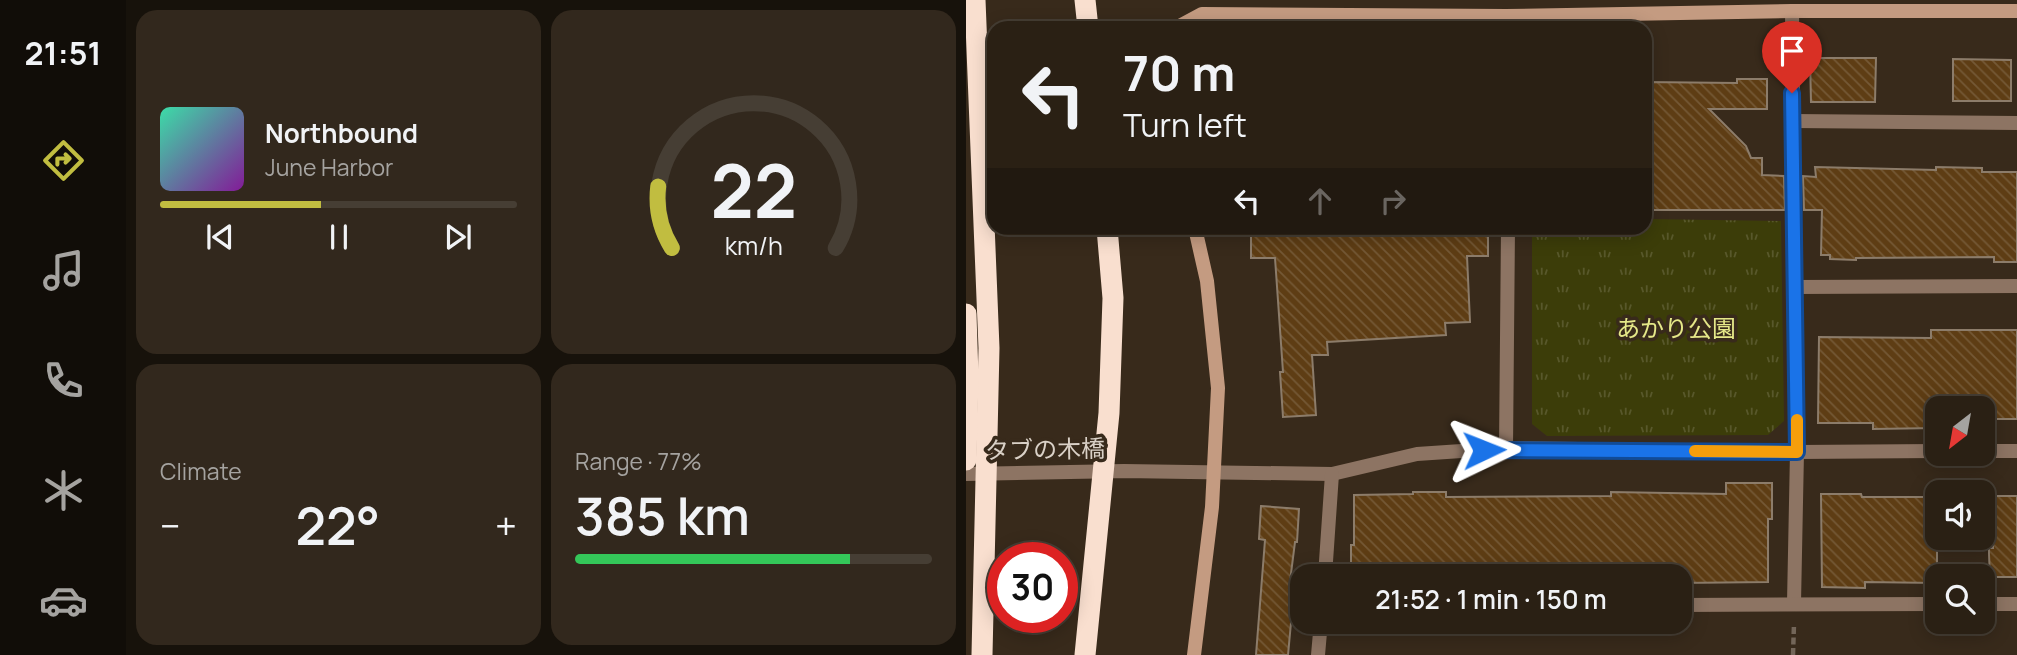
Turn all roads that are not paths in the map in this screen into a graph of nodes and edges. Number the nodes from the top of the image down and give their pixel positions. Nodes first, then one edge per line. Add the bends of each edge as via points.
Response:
1 (975, 0) edge
2 (1085, 0) edge
3 (1792, 11) junction
4 (2017, 12) edge
5 (1087, 21) edge
6 (1189, 21) edge
7 (1468, 21) edge
8 (1532, 21) edge
9 (1793, 121) junction
10 (2017, 123) edge
11 (1108, 235) edge
12 (1197, 235) edge
13 (1508, 235) edge
14 (2017, 286) edge
15 (1796, 287) junction
16 (966, 314) edge
17 (1506, 448) junction
18 (1995, 451) edge
19 (2017, 451) edge
20 (1797, 452) junction
21 (1925, 452) edge
22 (966, 460) edge
23 (1215, 473) junction
24 (966, 474) edge
25 (1332, 474) junction
26 (1326, 564) edge
27 (1794, 603) junction
28 (1925, 604) edge
29 (1995, 604) edge
30 (2017, 604) edge
31 (1692, 605) edge
32 (1320, 634) edge
33 (982, 655) edge
34 (1085, 655) edge
35 (1194, 655) edge
36 (1318, 655) edge

1 - 33 highway via 989,348
2 - 5 highway
3 - 4 street
3 - 8 street
3 - 9 street
6 - 7 street via 1202,14
9 - 10 street
9 - 15 street
11 - 34 highway via 1113,298 1109,413
12 - 23 street via 1207,281 1218,388
13 - 17 street
14 - 15 street
15 - 20 street
16 - 22 highway
17 - 20 street, タブの木橋
17 - 25 street, タブの木橋 via 1417,454
18 - 19 street
20 - 21 street, タブの木橋
20 - 27 street
23 - 24 street, タブの木橋
23 - 25 street, タブの木橋
23 - 35 street
25 - 26 street
27 - 28 street
27 - 31 street
29 - 30 street
32 - 36 street

